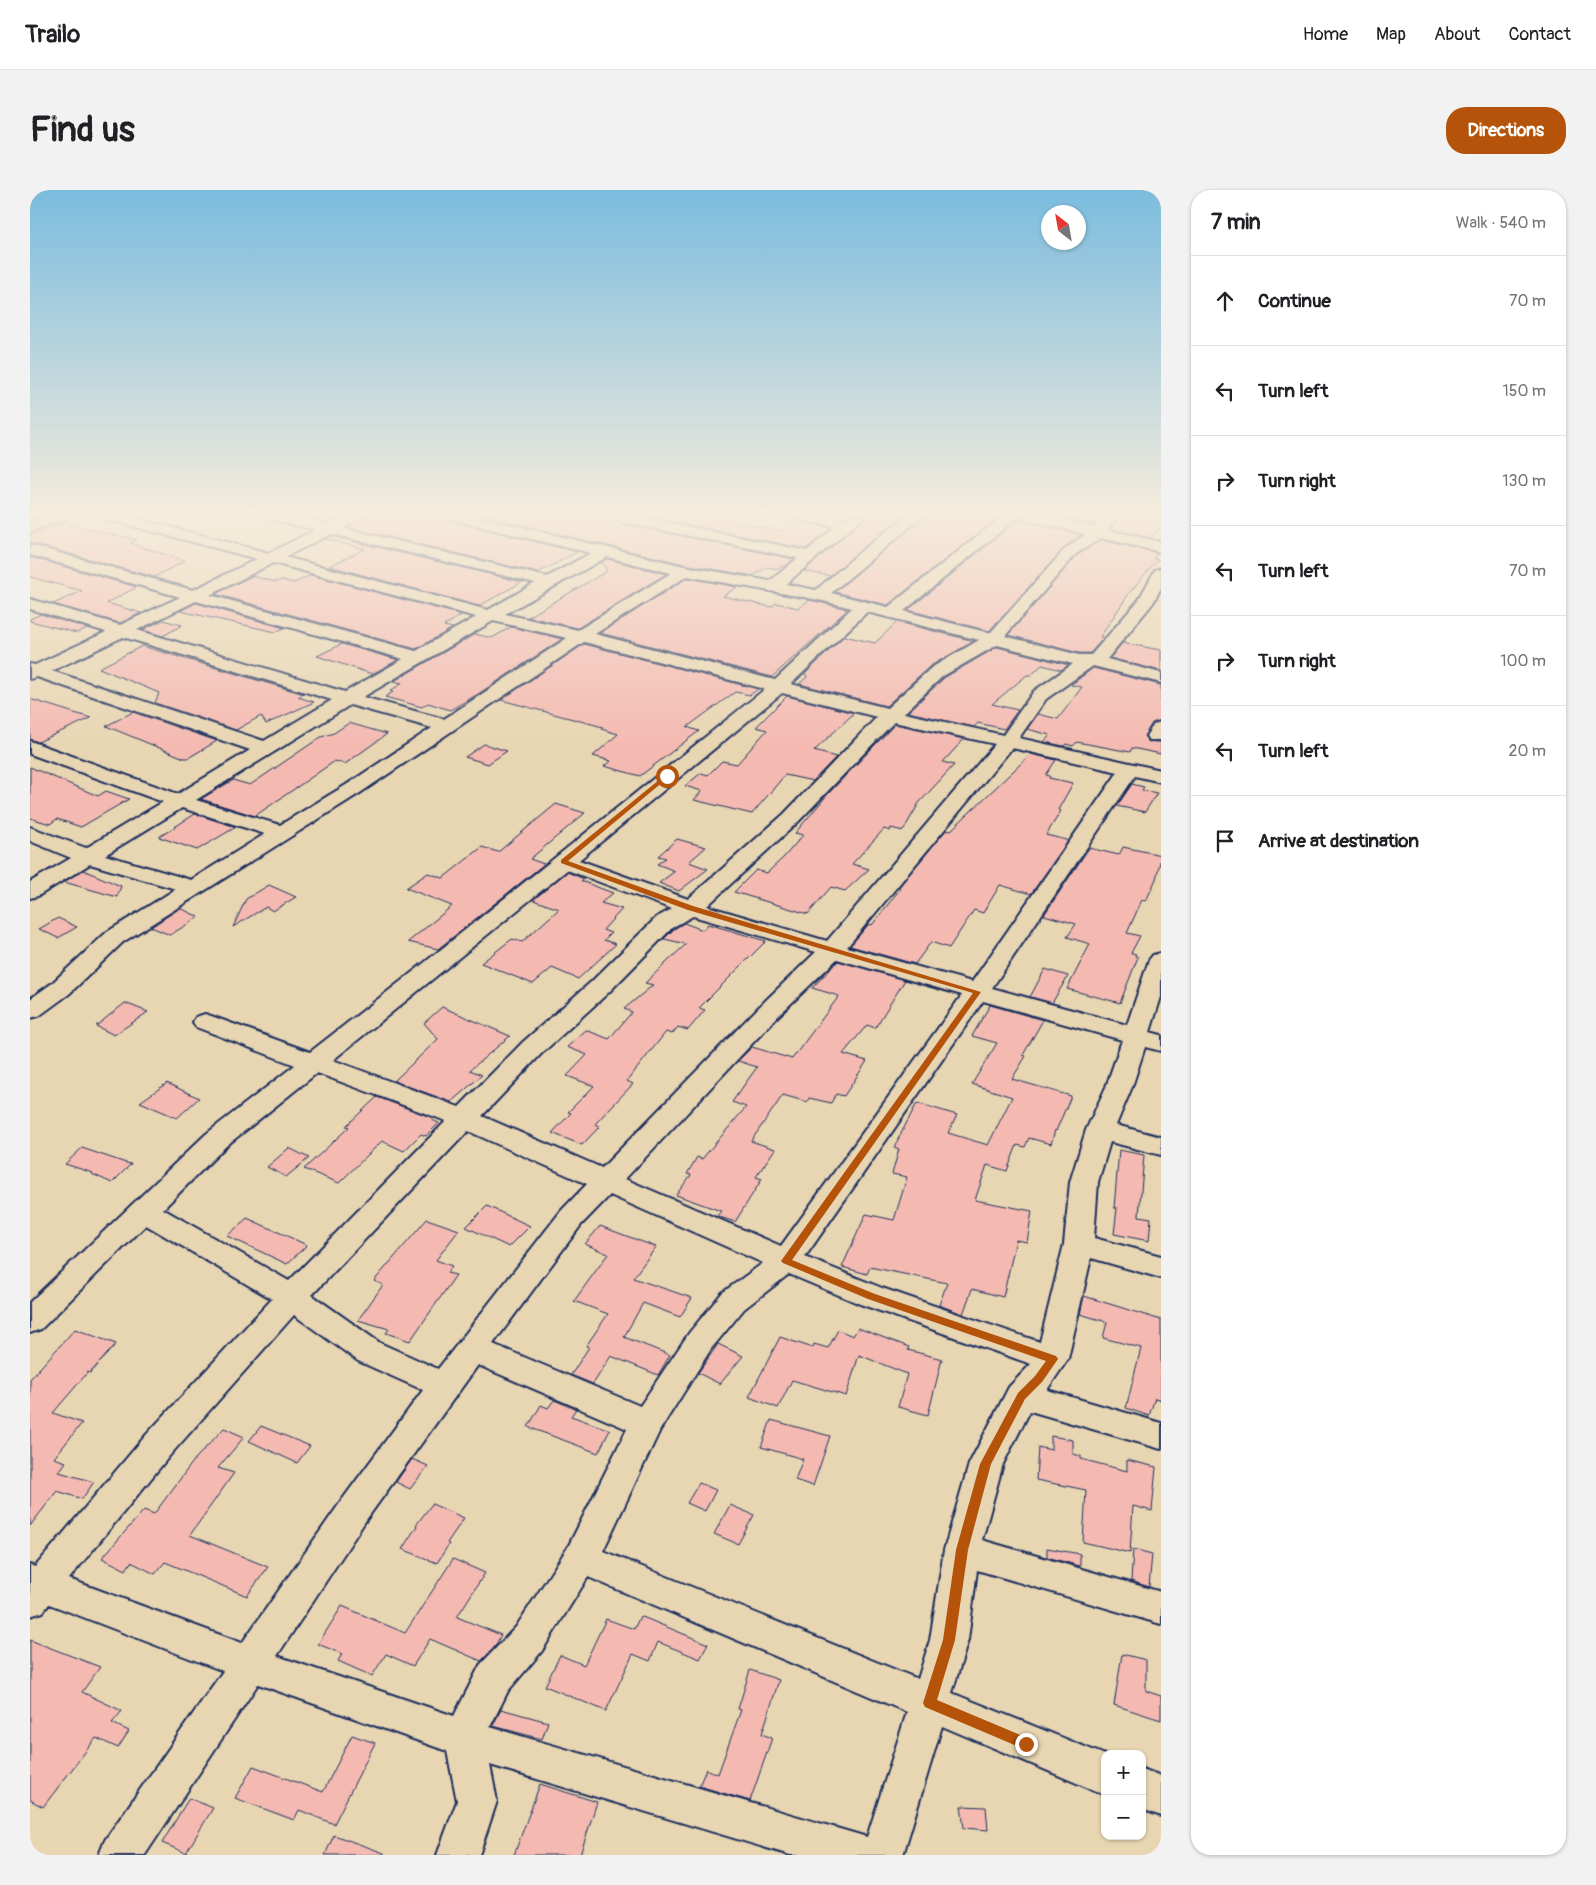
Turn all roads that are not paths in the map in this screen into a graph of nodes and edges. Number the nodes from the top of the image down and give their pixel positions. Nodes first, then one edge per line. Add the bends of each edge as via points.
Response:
1 (183, 594) edge
2 (196, 594) edge
3 (407, 594) edge
4 (528, 594) edge
5 (648, 594) edge
6 (810, 594) edge
7 (916, 594) edge
8 (1034, 594) edge
9 (1151, 594) edge
10 (819, 595) joint
11 (191, 596) junction
12 (30, 604) edge
13 (864, 606) junction
14 (893, 612) junction
15 (489, 615) junction
16 (124, 631) junction
17 (581, 636) junction
18 (994, 639) junction
19 (417, 657) junction
20 (1093, 661) junction
21 (32, 671) edge
22 (1161, 678) edge
23 (778, 687) junction
24 (348, 699) junction
25 (890, 715) junction
26 (447, 726) junction
27 (1007, 742) junction
28 (30, 747) edge
29 (264, 748) junction
30 (1130, 770) junction
31 (1161, 776) edge
32 (179, 800) junction
33 (30, 833) edge
34 (283, 833) junction
35 (88, 857) junction
36 (563, 861) junction
37 (195, 888) junction
38 (30, 891) edge
39 (691, 908) junction
40 (832, 950) junction
41 (1161, 960) edge
42 (977, 992) junction
43 (30, 1011) edge
44 (205, 1022) dead end
45 (1148, 1040) edge
46 (314, 1062) junction
47 (465, 1119) junction
48 (1100, 1130) junction
49 (1161, 1146) edge
50 (606, 1182) junction
51 (143, 1210) junction
52 (1079, 1244) junction
53 (786, 1261) junction
54 (1161, 1267) edge
55 (292, 1298) junction
56 (30, 1321) edge
57 (472, 1349) junction
58 (1052, 1359) junction
59 (444, 1386) junction
60 (1021, 1396) junction
61 (647, 1423) junction
62 (1161, 1436) edge
63 (962, 1550) junction
64 (581, 1558) junction
65 (34, 1589) edge
66 (1161, 1608) edge
67 (250, 1664) junction
68 (930, 1703) junction
69 (464, 1738) junction
70 (1101, 1773) edge
71 (1146, 1790) edge
72 (1161, 1796) edge
73 (120, 1855) edge
74 (458, 1855) edge
75 (860, 1855) edge
76 (882, 1855) edge

1 - 11 street
2 - 11 street
3 - 15 street
4 - 15 street
5 - 17 street
6 - 10 street
7 - 14 street
8 - 18 street
9 - 20 street via 1146,603
10 - 13 street
11 - 16 street
11 - 19 street
12 - 16 street
13 - 14 street
13 - 23 street
14 - 18 street
15 - 17 street
15 - 19 street
16 - 21 street
16 - 24 street
17 - 23 street
17 - 26 street
18 - 20 street
18 - 25 street via 937,672
19 - 24 street
20 - 22 street
20 - 27 street via 1040,695
21 - 29 street
23 - 25 street
23 - 36 street
24 - 26 street
24 - 29 street
25 - 27 street
25 - 39 street via 790,818
26 - 34 street
27 - 30 street
27 - 40 street
28 - 32 street
29 - 32 street
30 - 31 street
30 - 42 street
32 - 34 street
32 - 35 street
33 - 35 street
34 - 37 street
35 - 37 street
35 - 38 street
36 - 39 street
36 - 46 street
37 - 43 street via 115,937 60,989
39 - 40 street
39 - 47 street via 665,922 600,988 532,1048
40 - 42 street
40 - 50 street via 770,1010
41 - 45 street
42 - 45 street
42 - 53 street
44 - 46 street
45 - 48 street via 1118,1087
46 - 47 street
46 - 51 street via 216,1140
47 - 50 street
47 - 55 street
48 - 49 street
48 - 52 street via 1084,1182
50 - 53 street
50 - 57 street via 571,1218
51 - 55 street
51 - 56 street
52 - 54 street
52 - 58 street
53 - 58 street via 871,1296
53 - 61 street via 733,1301 700,1341
55 - 59 street via 369,1352
55 - 65 street via 159,1444
57 - 59 street
57 - 61 street
58 - 60 street
59 - 67 street via 354,1510
60 - 62 street
60 - 63 street via 986,1464
61 - 64 street
63 - 66 street
63 - 68 street via 949,1640
64 - 68 street
64 - 69 street via 529,1639 494,1678
65 - 67 street
67 - 69 street
67 - 73 street
68 - 70 street
68 - 76 street
69 - 74 street via 477,1801
69 - 75 street
71 - 72 street

